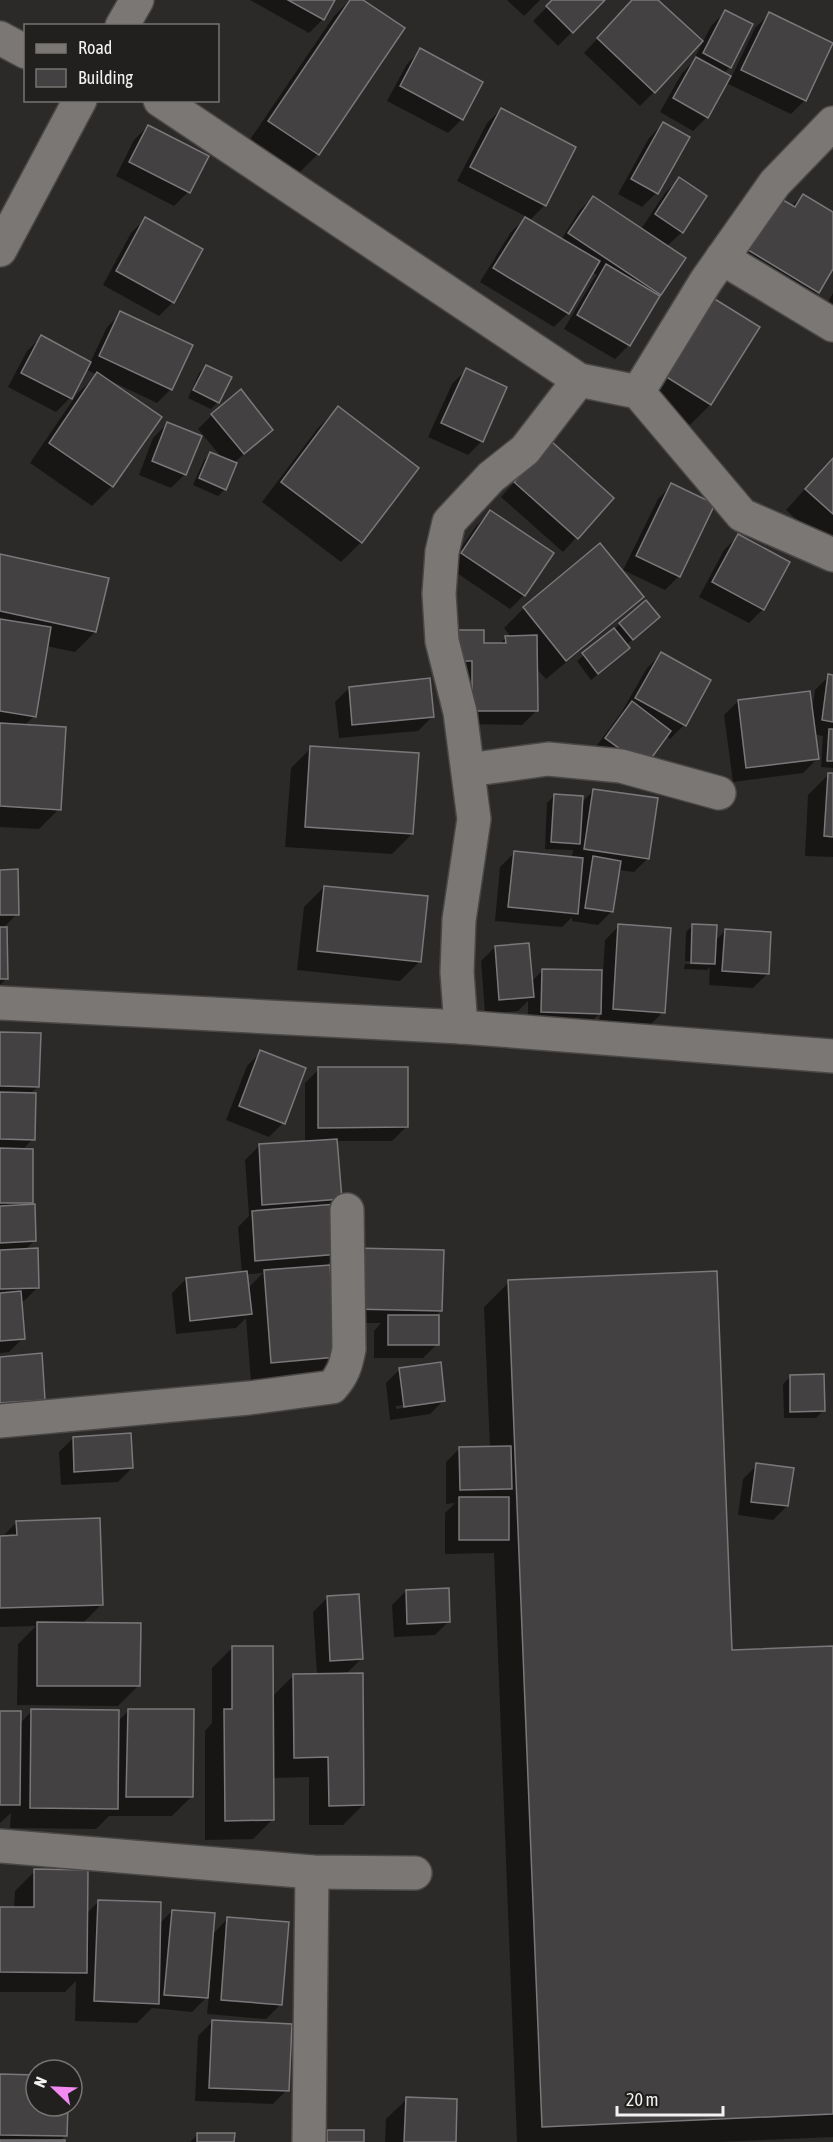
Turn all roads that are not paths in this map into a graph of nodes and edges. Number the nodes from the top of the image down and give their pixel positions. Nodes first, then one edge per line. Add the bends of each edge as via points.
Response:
1 (137, 0) edge
2 (123, 24) edge
3 (0, 38) edge
4 (24, 51) edge
5 (79, 102) edge
6 (163, 102) edge
7 (833, 123) edge
8 (0, 250) edge
9 (722, 258) junction
10 (833, 325) edge
11 (579, 380) junction
12 (638, 392) junction
13 (833, 555) edge
14 (468, 770) junction
15 (719, 793) dead end
16 (0, 1003) edge
17 (461, 1027) junction
18 (833, 1056) edge
19 (347, 1210) dead end
20 (0, 1421) edge
21 (0, 1846) edge
22 (312, 1872) junction
23 (415, 1873) dead end
24 (309, 2142) edge

1 - 2 street
3 - 4 street
5 - 8 street
6 - 11 street
7 - 9 street via 776,183
9 - 10 street
9 - 12 street
11 - 12 street
11 - 14 street via 525,450 492,477 449,522 439,594 442,641 460,712
12 - 13 street via 742,515
14 - 15 street via 548,759 621,766
14 - 17 street via 474,819 459,920
16 - 17 street
17 - 18 street
19 - 20 street via 349,1349 345,1370 332,1387
21 - 22 street
22 - 23 street
22 - 24 street

